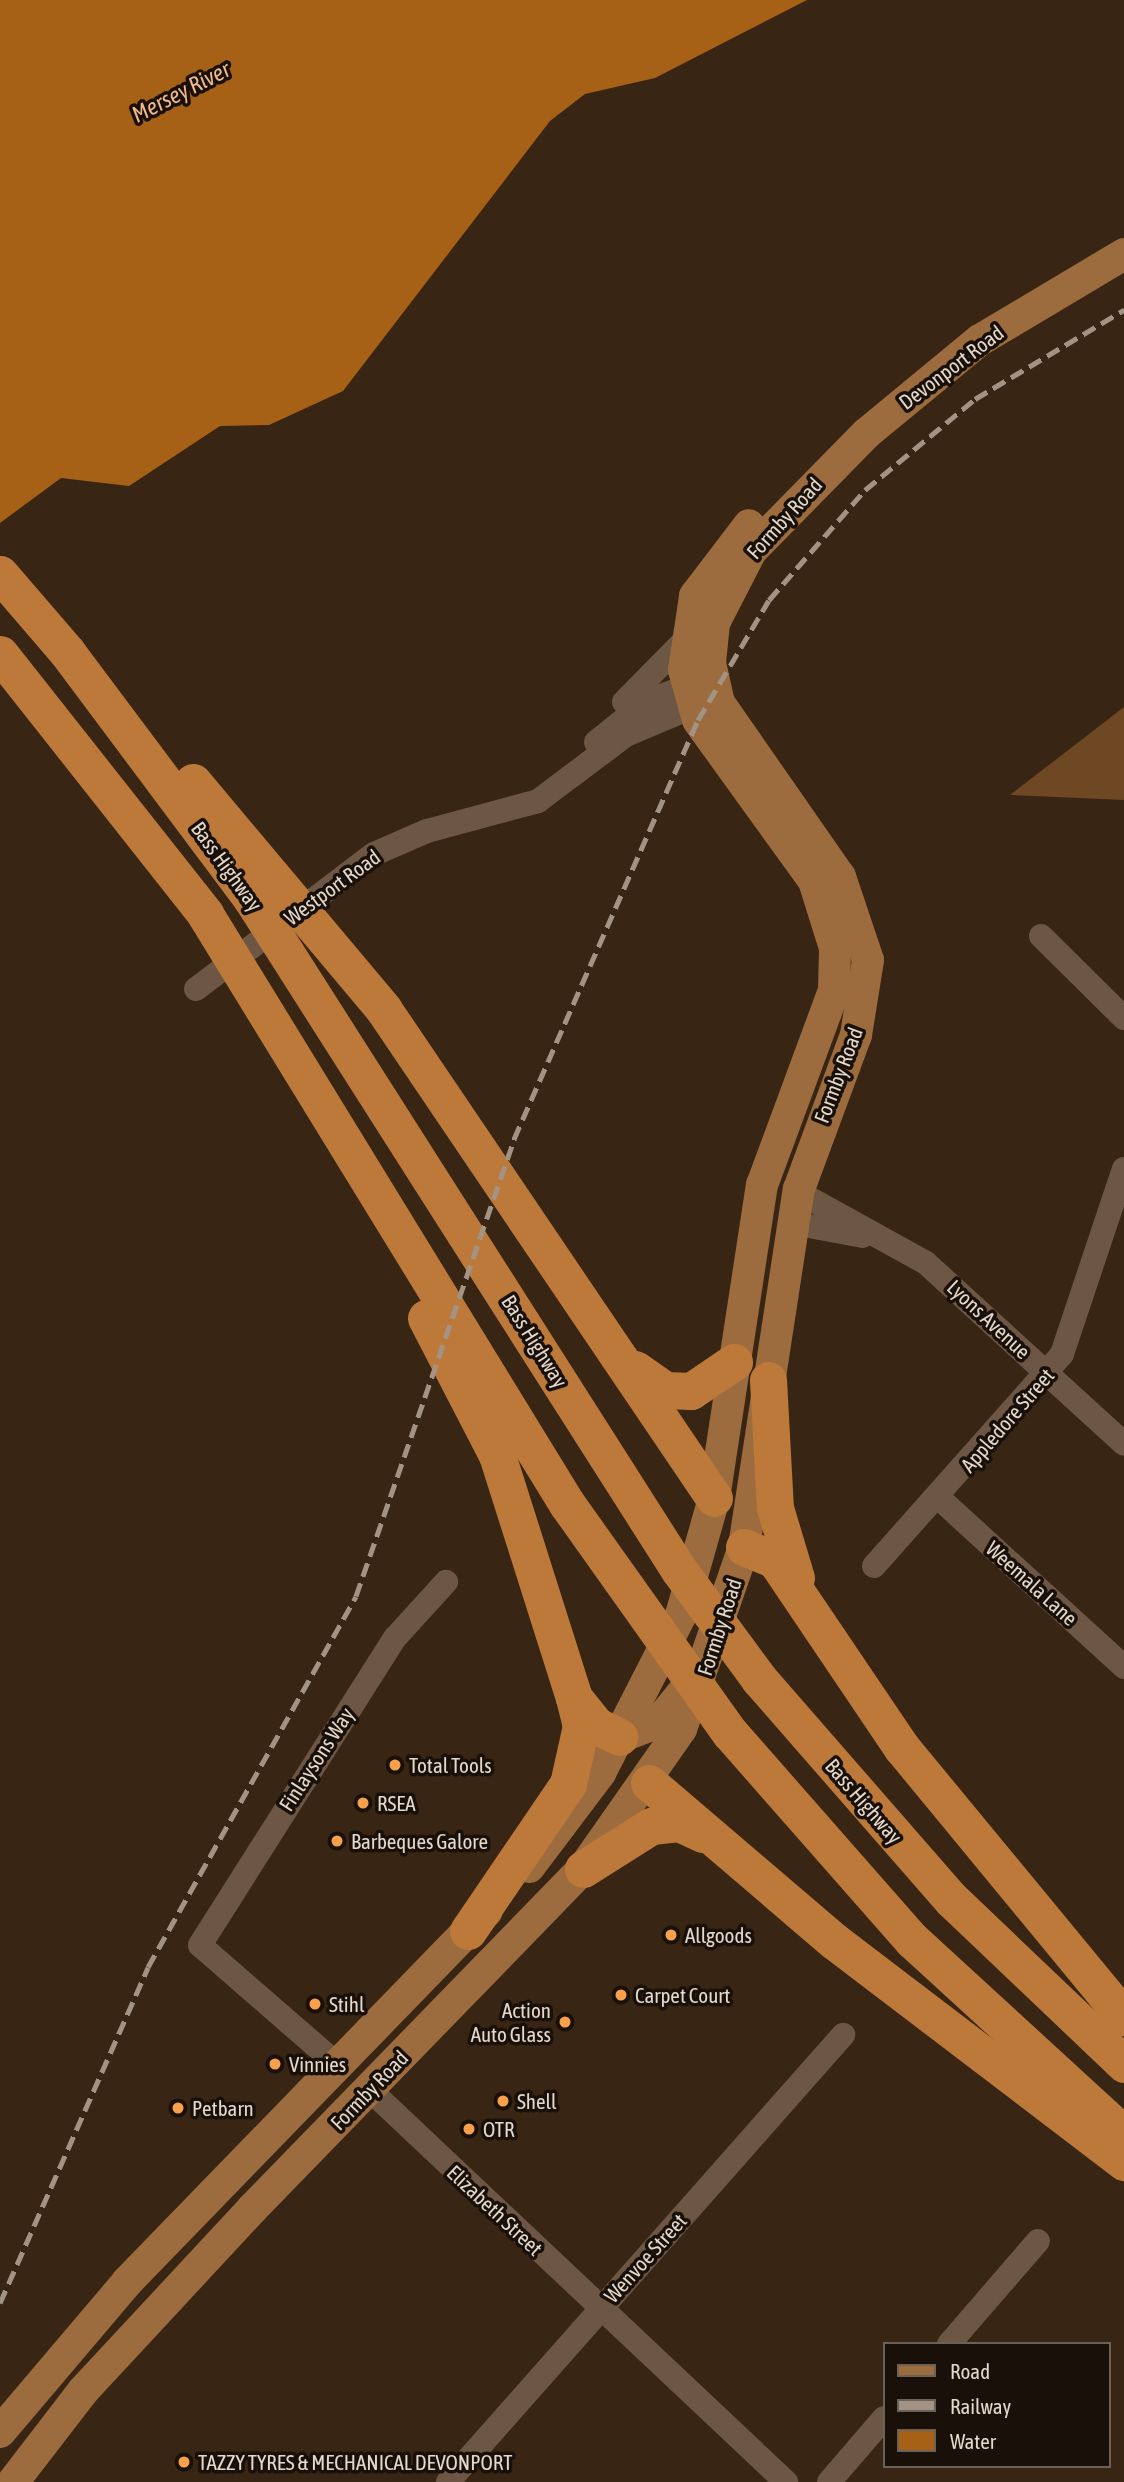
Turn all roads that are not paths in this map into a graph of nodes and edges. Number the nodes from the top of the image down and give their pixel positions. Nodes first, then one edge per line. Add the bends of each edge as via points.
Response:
1 (1124, 254) edge
2 (825, 473) junction
3 (0, 572) edge
4 (683, 642) junction
5 (0, 654) edge
6 (701, 689) junction
7 (595, 742) junction
8 (561, 786) junction
9 (264, 890) junction
10 (1041, 936) dead end
11 (869, 960) junction
12 (836, 964) junction
13 (196, 989) dead end
14 (1124, 1018) edge
15 (1124, 1169) edge
16 (765, 1174) junction
17 (798, 1192) junction
18 (380, 1214) junction
19 (756, 1214) junction
20 (793, 1223) junction
21 (913, 1253) junction
22 (625, 1358) junction
23 (734, 1362) junction
24 (1048, 1375) junction
25 (768, 1380) junction
26 (1124, 1444) edge
27 (714, 1498) junction
28 (939, 1498) junction
29 (744, 1548) junction
30 (874, 1566) dead end
31 (446, 1582) dead end
32 (681, 1615) junction
33 (817, 1619) junction
34 (712, 1651) junction
35 (1124, 1667) edge
36 (574, 1698) junction
37 (628, 1736) junction
38 (649, 1783) junction
39 (716, 1842) junction
40 (583, 1869) junction
41 (468, 1931) junction
42 (200, 1945) joint
43 (1124, 2017) edge
44 (842, 2035) dead end
45 (1124, 2064) edge
46 (339, 2066) junction
47 (370, 2090) junction
48 (1124, 2134) edge
49 (1124, 2162) edge
50 (1038, 2241) dead end
51 (600, 2308) junction
52 (950, 2342) edge
53 (883, 2419) edge
54 (0, 2432) edge
55 (14, 2465) edge
56 (448, 2482) edge
57 (786, 2482) edge
58 (829, 2482) edge

1 - 2 main road, Devonport Road via 980,340
2 - 4 main road, Formby Road via 765,510 725,552 695,596
2 - 6 main road, Formby Road via 734,578 714,624
3 - 9 highway via 65,631
4 - 6 main road, Formby Road
4 - 7 street, Westport Road via 617,710
5 - 18 highway via 205,914
6 - 7 street, Westport Road via 638,707
6 - 8 street, Westport Road via 626,735
6 - 11 main road, Formby Road via 732,724 840,877
6 - 12 main road, Formby Road via 814,881
7 - 8 street, Westport Road
8 - 13 street, Westport Road via 524,806 428,831 374,854
9 - 22 highway via 332,945
9 - 45 highway, Bass Highway via 299,969 679,1570 759,1679 952,1900
10 - 14 street
11 - 12 main road
11 - 17 main road, Formby Road via 856,1035
12 - 16 main road, Formby Road via 827,1015
15 - 24 street, Appledore Street via 1062,1354
16 - 17 main road
16 - 19 main road, Formby Road
17 - 20 main road, Formby Road
17 - 21 street, Lyons Avenue
18 - 36 highway via 510,1490
18 - 48 highway via 639,1611 730,1733 912,1940
19 - 20 main road
19 - 23 main road, Formby Road
20 - 21 street, Lyons Avenue via 874,1238
20 - 25 main road, Formby Road
21 - 24 street, Lyons Avenue
22 - 23 highway via 645,1379 679,1392 709,1384
22 - 27 highway
23 - 27 main road, Formby Road
24 - 26 street, Lyons Avenue
24 - 28 street, Appledore Street
25 - 29 main road, Formby Road
25 - 33 highway via 775,1508 796,1580
27 - 29 main road
27 - 32 main road, Formby Road
28 - 30 street, Appledore Street
28 - 35 street, Weemala Lane
29 - 32 main road via 709,1567
29 - 33 highway via 775,1560
29 - 34 main road, Formby Road
31 - 42 street, Finlaysons Way via 395,1638
32 - 37 main road, Formby Road via 639,1702
33 - 43 highway via 902,1748
34 - 37 main road via 668,1714
34 - 38 main road, Formby Road via 689,1713
36 - 37 highway via 597,1726
36 - 41 highway via 581,1726 568,1784
37 - 38 main road
37 - 41 main road, Formby Road via 561,1828
38 - 39 highway
38 - 40 main road, Formby Road
39 - 40 highway via 685,1824 662,1824 630,1834
39 - 49 highway via 1004,2076
40 - 47 main road, Formby Road
41 - 46 main road, Formby Road
42 - 46 street, Elizabeth Street
44 - 51 street, Wenvoe Street
46 - 47 main road, Elizabeth Street
46 - 54 main road, Formby Road via 127,2282
47 - 51 street, Elizabeth Street
47 - 55 main road, Formby Road
50 - 52 street
51 - 56 street, Wenvoe Street
51 - 57 street, Elizabeth Street
53 - 58 street

